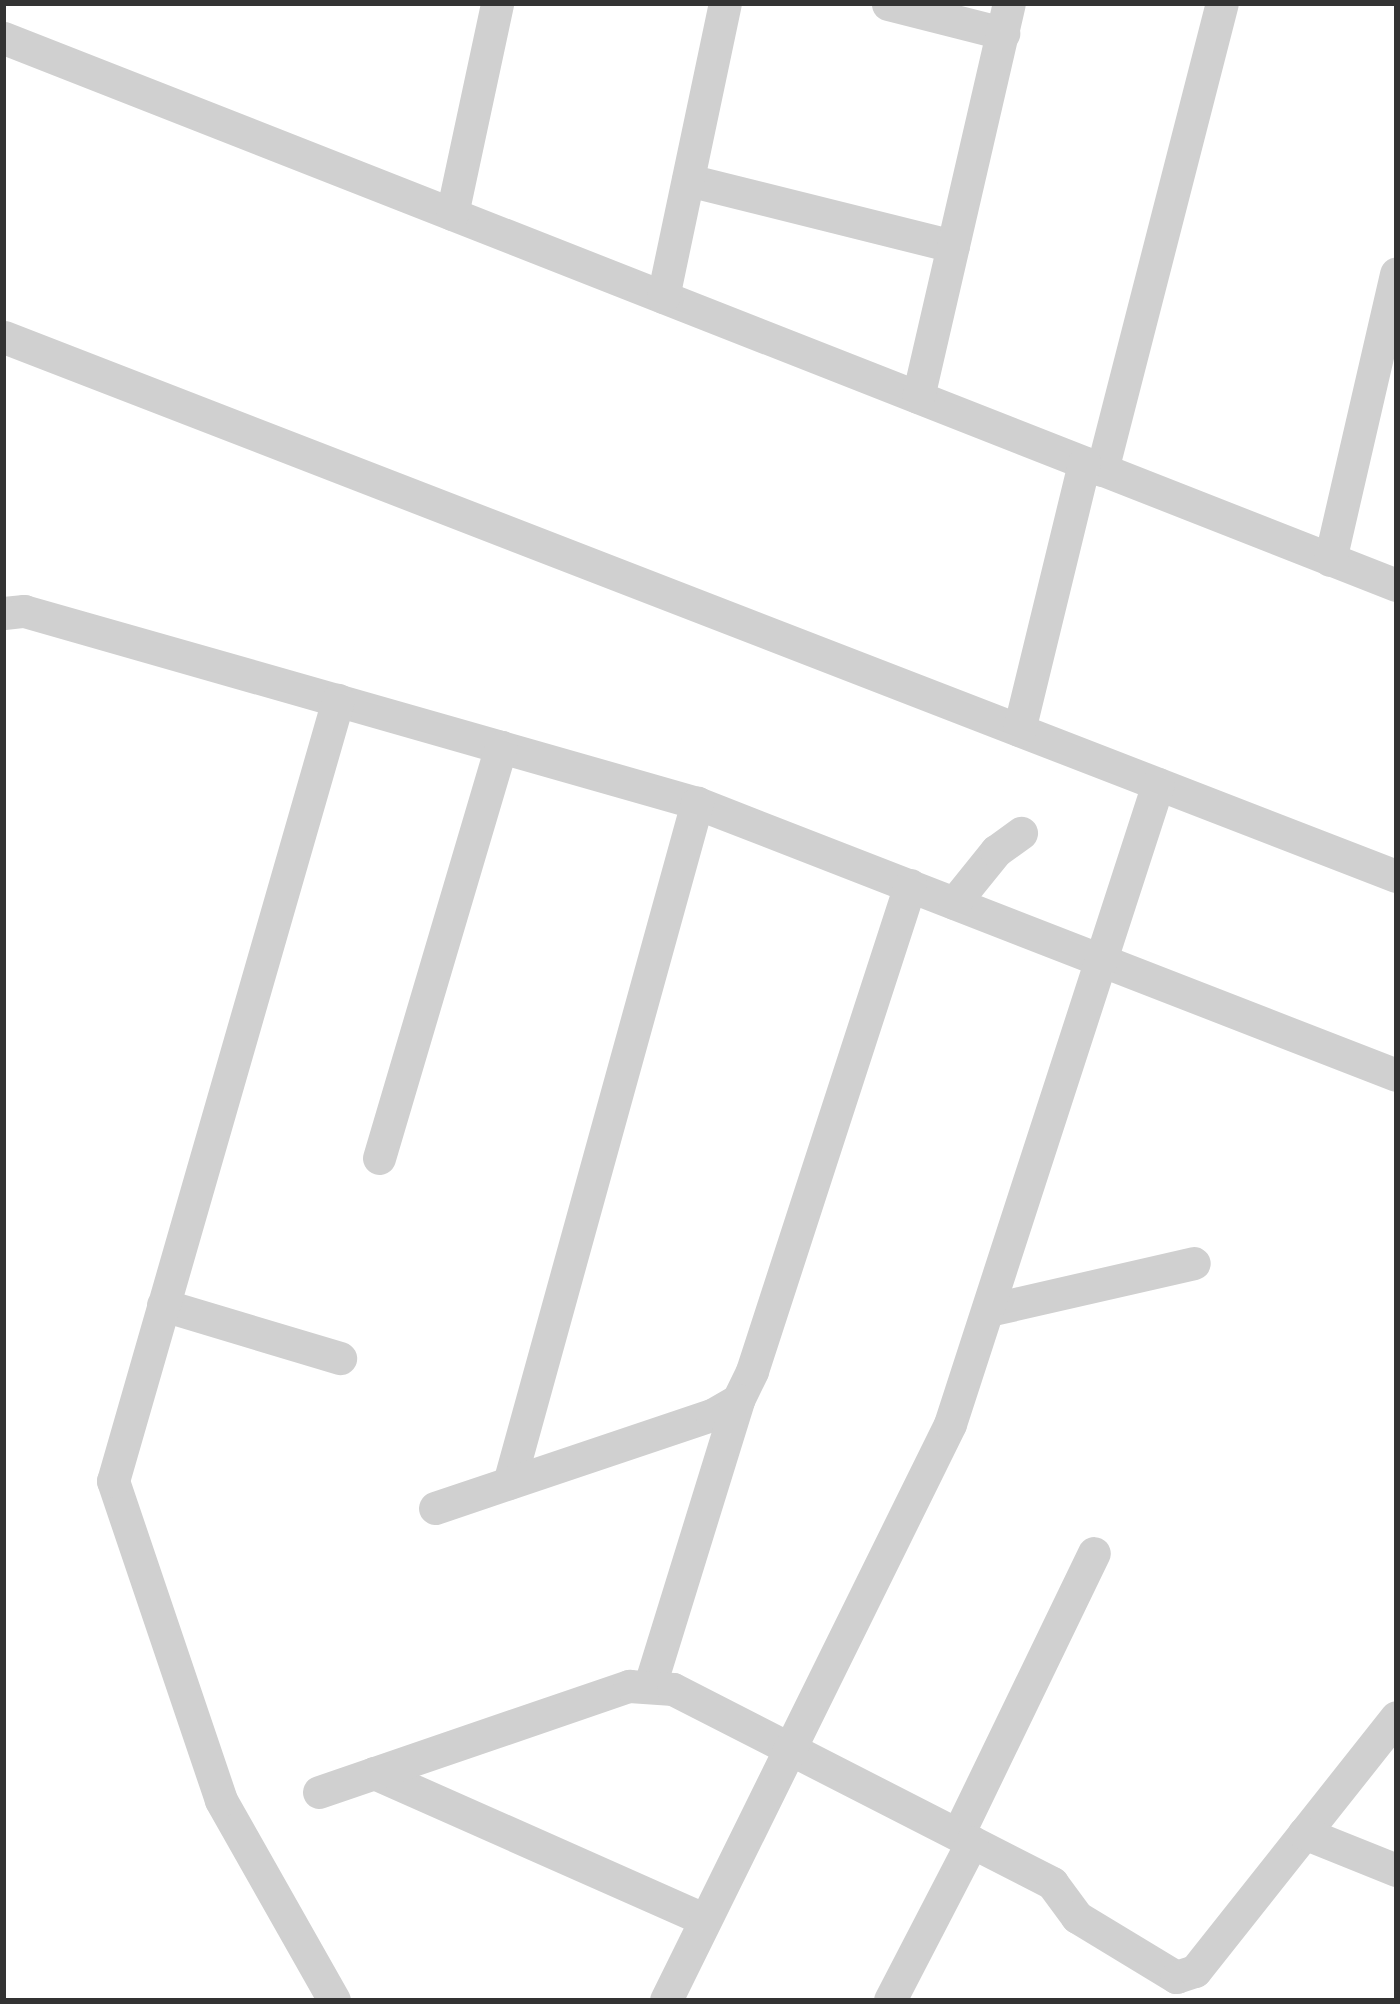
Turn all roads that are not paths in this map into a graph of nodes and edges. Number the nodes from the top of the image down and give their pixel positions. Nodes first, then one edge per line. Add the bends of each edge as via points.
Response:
1 (497, 4) edge
2 (725, 4) edge
3 (888, 4) edge
4 (1222, 4) edge
5 (1006, 19) edge
6 (4, 38) edge
7 (688, 180) junction
8 (452, 214) junction
9 (953, 246) junction
10 (1395, 274) edge
11 (663, 297) junction
12 (4, 337) edge
13 (918, 397) junction
14 (1093, 466) junction
15 (1330, 560) junction
16 (1395, 585) edge
17 (4, 614) edge
18 (338, 700) junction
19 (1019, 730) junction
20 (501, 747) junction
21 (1158, 784) junction
22 (697, 803) junction
23 (1022, 834) dead end
24 (1395, 876) edge
25 (910, 885) junction
26 (954, 903) junction
27 (1101, 960) junction
28 (1395, 1075) edge
29 (380, 1158) dead end
30 (1194, 1263) dead end
31 (163, 1305) junction
32 (989, 1310) junction
33 (340, 1358) dead end
34 (738, 1400) junction
35 (509, 1483) junction
36 (435, 1508) dead end
37 (1094, 1553) dead end
38 (650, 1685) junction
39 (1395, 1717) edge
40 (790, 1748) junction
41 (374, 1773) junction
42 (319, 1792) dead end
43 (1304, 1833) junction
44 (965, 1838) junction
45 (1395, 1870) edge
46 (704, 1919) junction
47 (334, 2000) edge
48 (666, 2000) edge
49 (890, 2000) edge

1 - 8 street
2 - 7 street
3 - 5 street
4 - 14 street
5 - 9 street
6 - 8 street
7 - 9 street
7 - 11 street
8 - 11 street
9 - 13 street
10 - 15 street
11 - 13 street
12 - 19 street
13 - 14 street
14 - 15 street
14 - 19 street
15 - 16 street
17 - 18 street via 24,611
18 - 20 street
18 - 31 street
19 - 21 street
20 - 22 street
20 - 29 street
21 - 24 street
21 - 27 street
22 - 25 street
22 - 35 street
23 - 26 street via 996,851
25 - 26 street
25 - 34 street via 752,1371
26 - 27 street
27 - 28 street
27 - 32 street
30 - 32 street
31 - 33 street
31 - 47 street via 114,1467 115,1488 221,1800
32 - 40 street via 950,1424
34 - 35 street via 712,1415
34 - 38 street
35 - 36 street
37 - 44 street
38 - 40 street via 673,1689
38 - 41 street via 629,1686
39 - 43 street
40 - 44 street
40 - 46 street
41 - 42 street
41 - 46 street
43 - 44 street via 1195,1971 1176,1977 1077,1917 1052,1884
43 - 45 street
44 - 49 street
46 - 48 street

